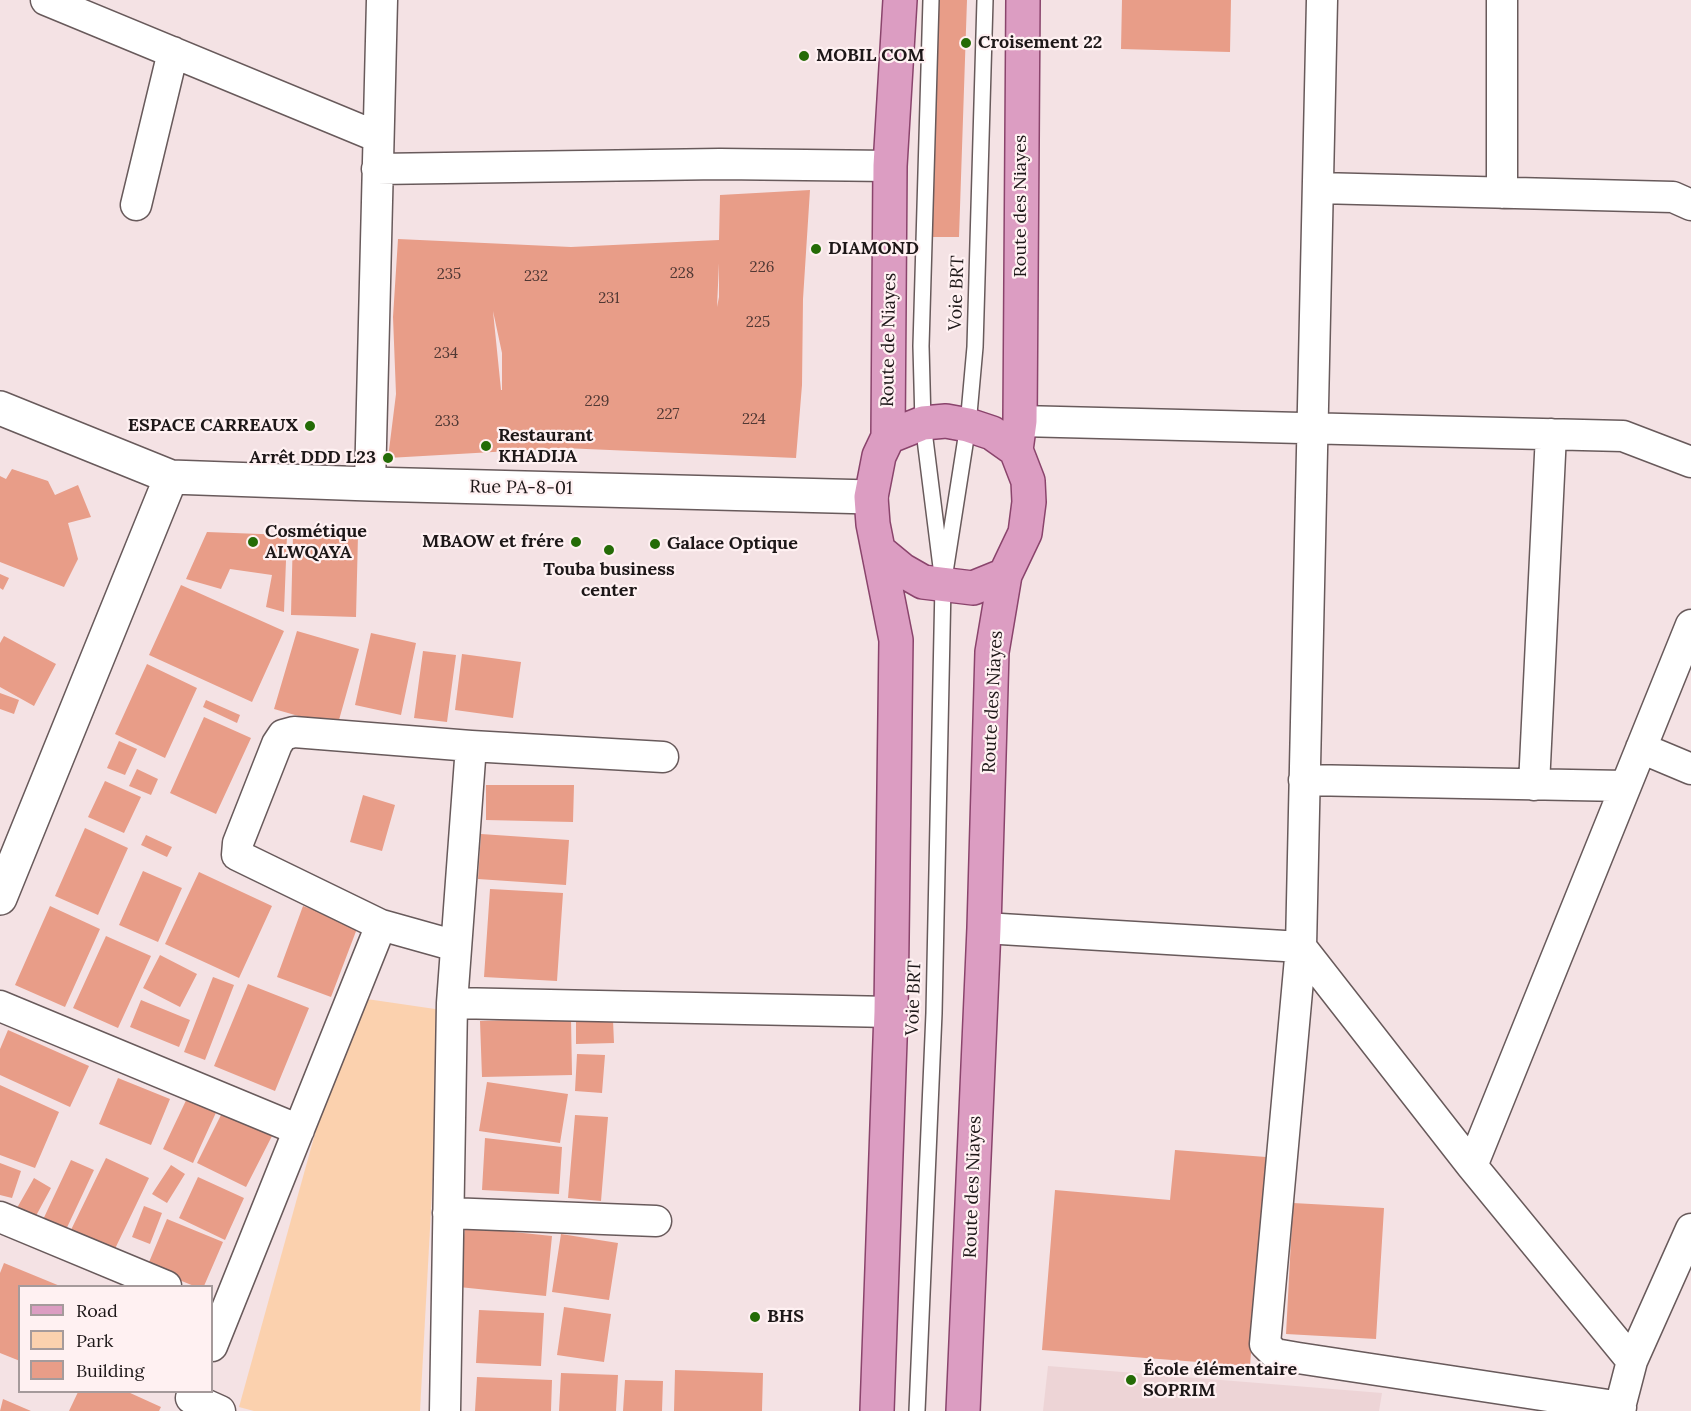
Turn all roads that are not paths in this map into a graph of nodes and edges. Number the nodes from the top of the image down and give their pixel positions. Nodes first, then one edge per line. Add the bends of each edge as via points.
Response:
1 (46, 0) edge
2 (382, 0) edge
3 (900, 0) edge
4 (931, 0) edge
5 (985, 0) edge
6 (1023, 0) edge
7 (1322, 0) edge
8 (1502, 0) edge
9 (173, 52) junction
10 (378, 136) junction
11 (890, 166) junction
12 (378, 169) junction
13 (1318, 188) junction
14 (1502, 192) junction
15 (1691, 205) edge
16 (136, 206) dead end
17 (0, 408) edge
18 (923, 423) junction
19 (968, 425) junction
20 (1313, 428) junction
21 (1551, 434) junction
22 (1018, 435) junction
23 (888, 437) junction
24 (1691, 462) edge
25 (171, 477) junction
26 (370, 484) junction
27 (871, 497) junction
28 (879, 551) junction
29 (1005, 576) junction
30 (943, 585) junction
31 (1691, 625) edge
32 (471, 746) junction
33 (1641, 748) junction
34 (663, 757) dead end
35 (1691, 769) edge
36 (1304, 780) junction
37 (1534, 785) junction
38 (1626, 786) junction
39 (0, 898) edge
40 (381, 925) junction
41 (984, 928) junction
42 (456, 946) junction
43 (1301, 947) junction
44 (452, 1003) junction
45 (0, 1006) edge
46 (891, 1012) junction
47 (299, 1130) junction
48 (1472, 1166) junction
49 (448, 1213) junction
50 (0, 1217) edge
51 (656, 1221) dead end
52 (1691, 1229) edge
53 (161, 1285) edge
54 (218, 1308) edge
55 (213, 1340) edge
56 (1632, 1361) junction
57 (190, 1400) edge
58 (1620, 1409) edge
59 (220, 1411) edge
60 (445, 1411) edge
61 (877, 1411) edge
62 (917, 1411) edge
63 (963, 1411) edge

1 - 9 street
2 - 10 street
3 - 11 main road, Route de Niayes
4 - 18 lane, Voie BRT via 921,346
5 - 19 lane, Voie BRT via 975,347
6 - 22 main road, Route des Niayes
7 - 13 street
8 - 14 street
9 - 10 street
9 - 16 street
10 - 12 street
11 - 12 street
11 - 23 main road, Route de Niayes
12 - 26 street
13 - 14 street
13 - 20 street
14 - 15 street via 1673,197
17 - 25 street, Rue PA-8-01
18 - 19 main road via 946,421
18 - 23 main road
18 - 30 lane, Voie BRT
19 - 22 main road via 992,433
19 - 30 lane, Voie BRT
20 - 21 street
20 - 22 street
20 - 36 street
21 - 24 street via 1623,436
21 - 37 street
22 - 29 main road, Route des Niayes via 1029,502 1025,533
23 - 27 main road, Route de Niayes via 879,456
25 - 26 street, Rue PA-8-01
25 - 39 street
26 - 27 street, Rue PA-8-01
27 - 28 main road
28 - 30 main road via 923,582
28 - 46 main road via 896,640
29 - 30 main road via 973,588
29 - 41 main road, Route des Niayes via 992,652
30 - 62 lane, Voie BRT via 934,1012
31 - 33 street
32 - 34 street
32 - 40 street via 294,732 283,735 278,744 238,843 237,855
32 - 42 street
33 - 35 street
33 - 38 street
36 - 37 street
36 - 43 street
37 - 38 street
38 - 48 street
40 - 42 street
40 - 47 street
41 - 43 street
41 - 63 main road, Route des Niayes
42 - 44 street
43 - 48 street
43 - 58 street via 1264,1344 1275,1354
44 - 46 street
44 - 49 street
45 - 47 street
46 - 61 main road
47 - 54 street
48 - 56 street
49 - 51 street
49 - 60 street
50 - 53 street
52 - 56 street
54 - 55 street
56 - 58 street
57 - 59 street

